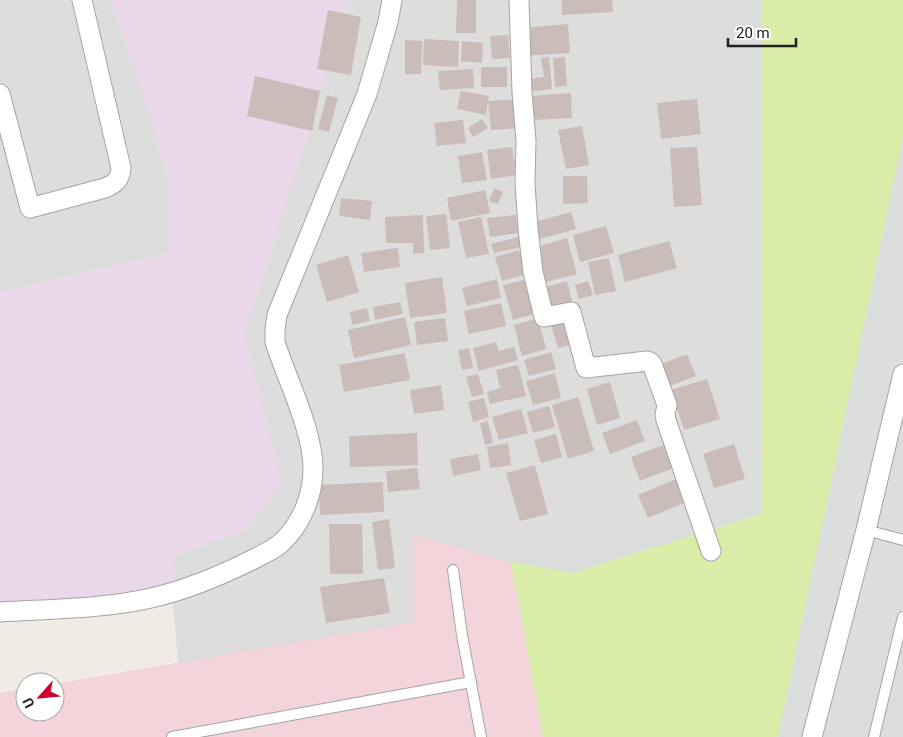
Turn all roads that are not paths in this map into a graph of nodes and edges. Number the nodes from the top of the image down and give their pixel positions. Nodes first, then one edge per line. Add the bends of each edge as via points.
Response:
1 (82, 0) edge
2 (392, 0) edge
3 (519, 0) edge
4 (0, 94) edge
5 (903, 374) edge
6 (866, 530) junction
7 (903, 540) edge
8 (711, 551) dead end
9 (453, 570) dead end
10 (0, 612) edge
11 (903, 617) edge
12 (470, 682) junction
13 (172, 737) edge
14 (480, 737) edge
15 (812, 737) edge
16 (874, 737) edge

1 - 4 street via 121,168 115,184 30,208
2 - 10 street via 367,94 277,315 275,342 309,437 313,458 312,488 296,526 280,544 232,570 182,589 151,598 97,606
3 - 8 street via 528,229 533,272 544,317 571,312 586,368 647,361 652,364 667,405 666,420
5 - 6 street
6 - 7 lane
6 - 15 street
9 - 12 lane
11 - 16 lane
12 - 13 lane
12 - 14 lane

